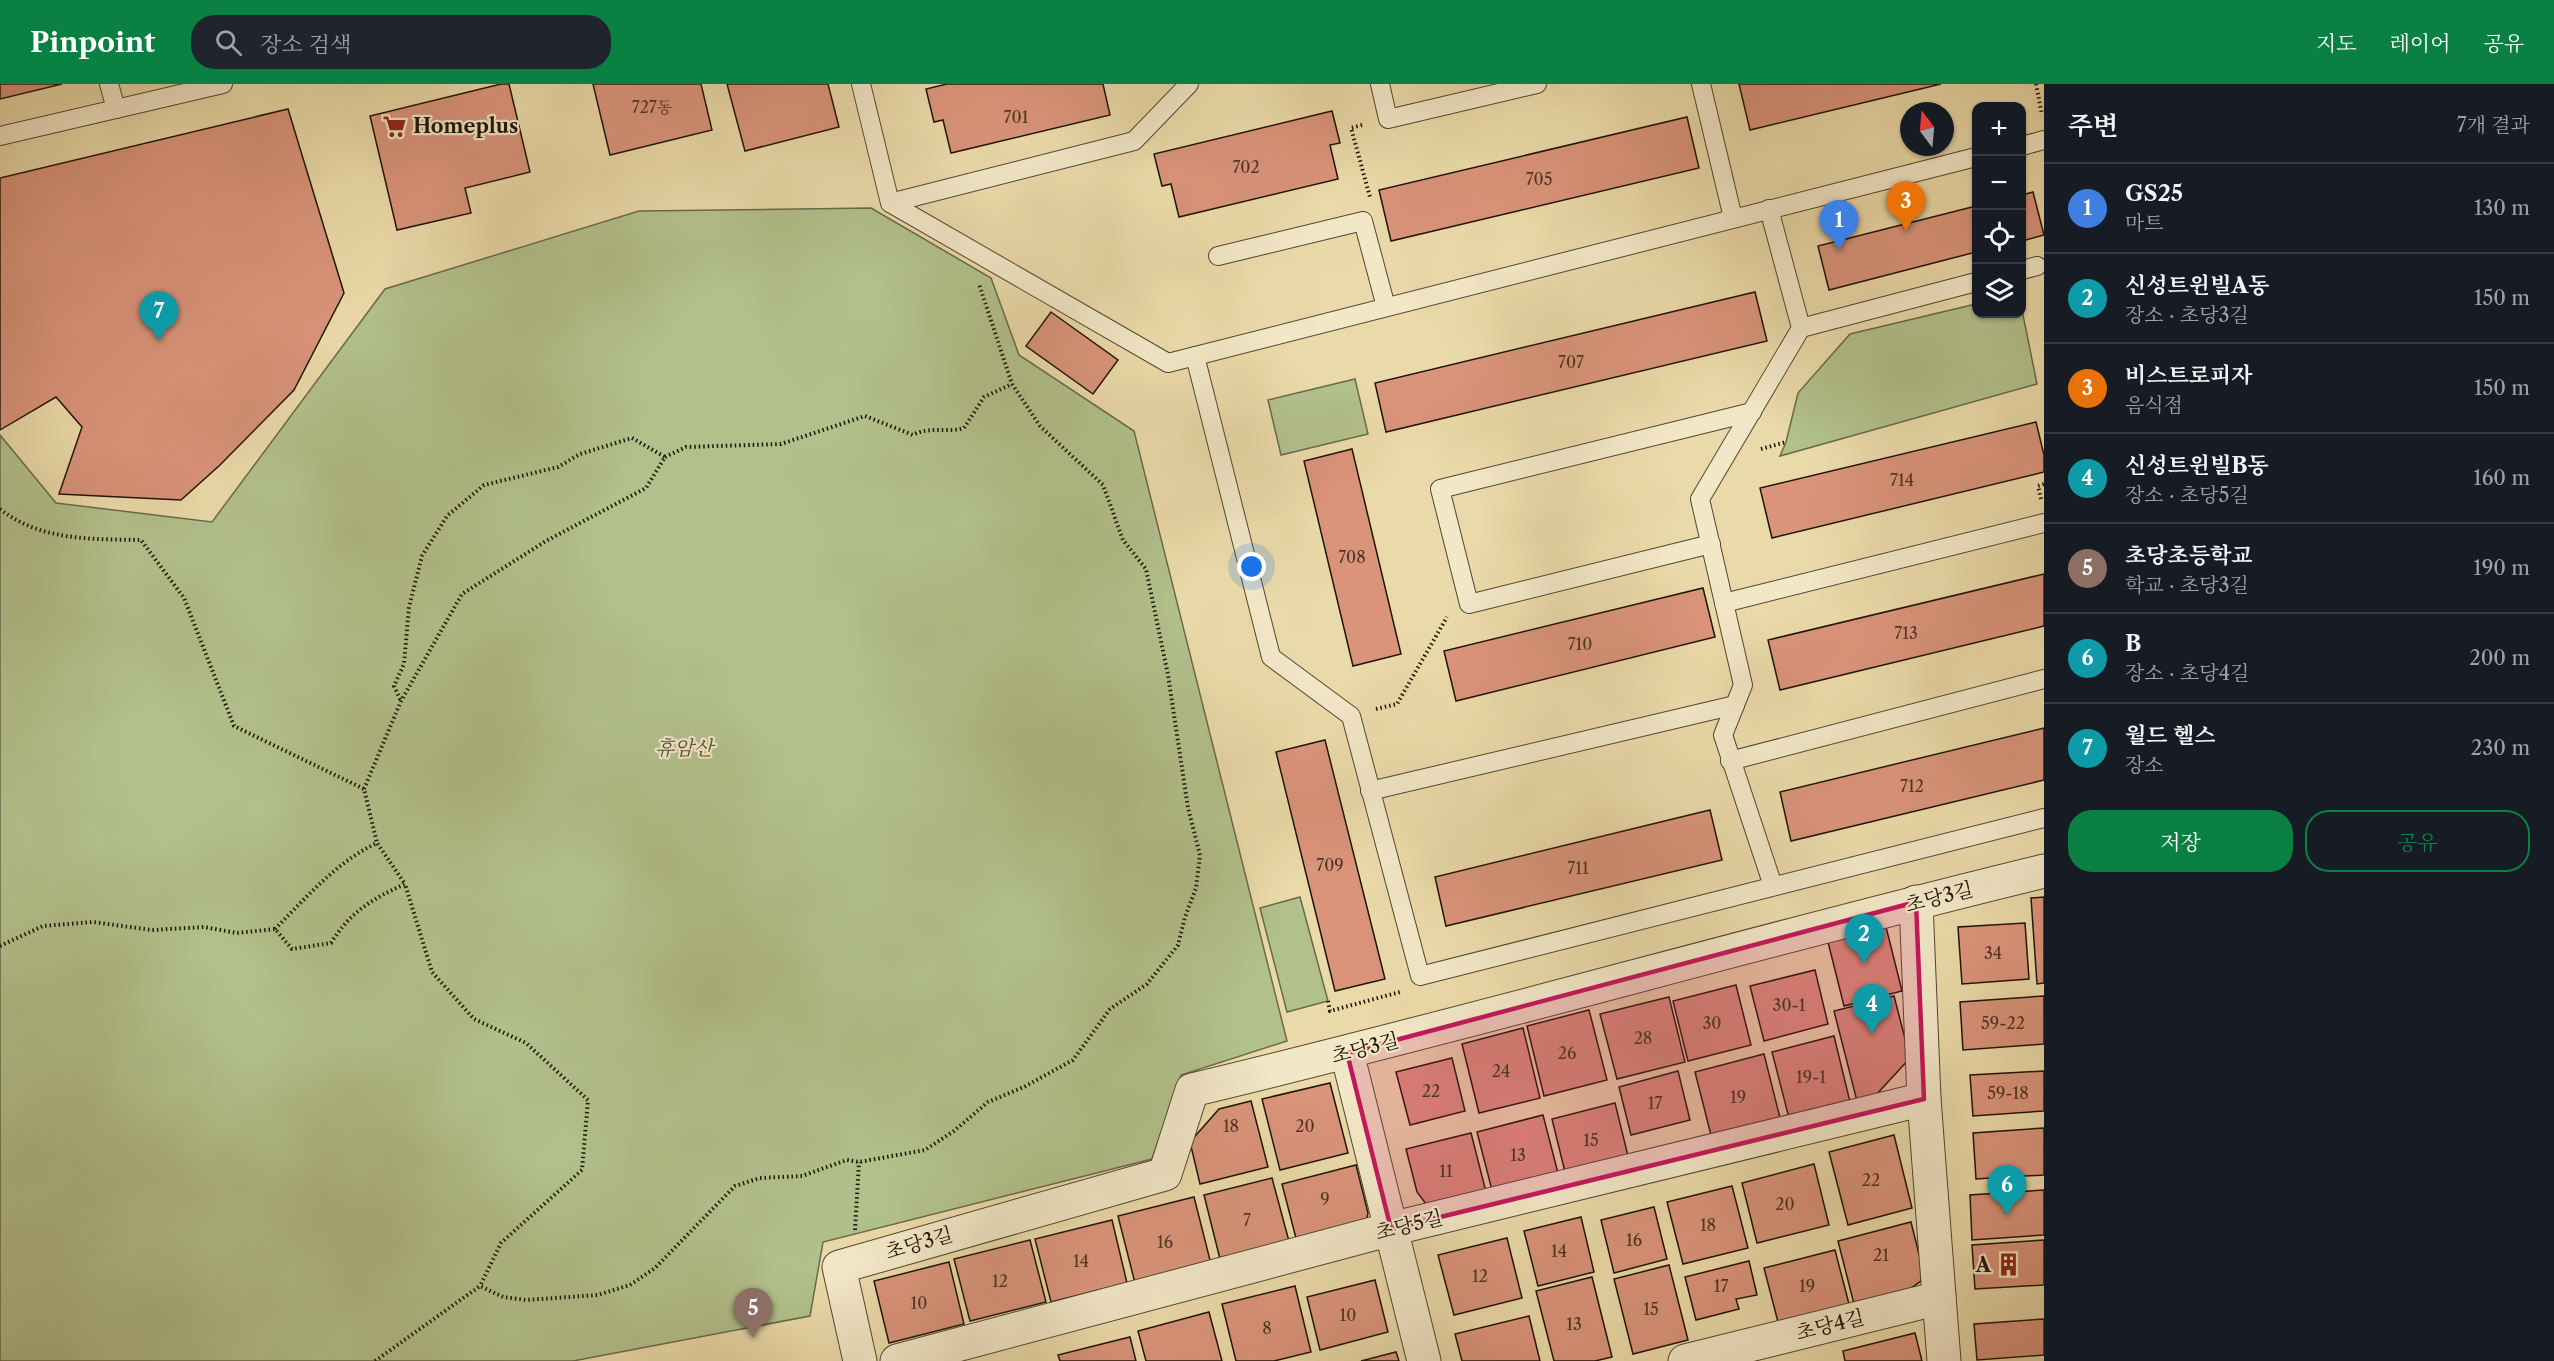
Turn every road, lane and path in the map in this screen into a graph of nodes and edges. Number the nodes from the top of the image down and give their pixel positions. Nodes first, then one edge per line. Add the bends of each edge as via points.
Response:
1 (109, 84) edge
2 (223, 84) edge
3 (861, 84) edge
4 (1380, 84) edge
5 (1537, 84) edge
6 (1701, 84) edge
7 (2036, 84) edge
8 (1183, 87) edge
9 (116, 109) junction
10 (1388, 119) junction
11 (2044, 123) edge
12 (0, 136) edge
13 (2044, 140) edge
14 (2026, 145) edge
15 (1972, 158) edge
16 (890, 203) junction
17 (1769, 209) junction
18 (1733, 218) junction
19 (1363, 221) junction
20 (963, 245) junction
21 (1218, 256) dead end
22 (1972, 283) edge
23 (1386, 307) junction
24 (1801, 328) junction
25 (1195, 356) junction
26 (1012, 384) junction
27 (1752, 412) junction
28 (665, 457) junction
29 (0, 509) edge
30 (2044, 523) edge
31 (1710, 544) junction
32 (1724, 603) junction
33 (1469, 604) junction
34 (2044, 679) edge
35 (401, 701) junction
36 (1735, 705) junction
37 (1351, 716) junction
38 (1730, 761) junction
39 (364, 789) junction
40 (1370, 791) junction
41 (2044, 818) edge
42 (377, 843) junction
43 (2044, 871) edge
44 (405, 884) junction
45 (1773, 886) junction
46 (1916, 902) junction
47 (275, 929) junction
48 (0, 946) edge
49 (1420, 976) junction
50 (1328, 1001) dead end
51 (1347, 1053) junction
52 (1924, 1099) junction
53 (859, 1162) junction
54 (1391, 1229) junction
55 (862, 1259) junction
56 (480, 1286) junction
57 (1939, 1298) junction
58 (375, 1361) edge
59 (860, 1361) edge
60 (897, 1361) edge
61 (1424, 1361) edge
62 (1685, 1361) edge
63 (1944, 1361) edge

1 - 9 lane
2 - 9 lane
3 - 16 lane
4 - 10 lane
5 - 10 lane
6 - 18 lane
7 - 11 path
8 - 16 lane via 1134,141
9 - 12 lane
10 - 19 path via 1351,128 1375,217
13 - 14 lane
15 - 17 lane
16 - 20 lane
17 - 18 lane
17 - 24 lane
18 - 23 lane
19 - 21 lane
19 - 23 lane
20 - 25 lane via 1168,363
20 - 26 path via 963,257 977,279
22 - 24 lane
23 - 25 lane
24 - 27 lane
25 - 37 lane via 1271,657
26 - 28 path via 984,397 964,428 951,432 923,429 913,435 865,416 781,444 686,447
26 - 53 path via 1040,426 1103,485 1123,540 1146,569 1172,697 1188,808 1200,855 1196,888 1178,945 1147,984 1110,1009 1073,1060 988,1102 925,1150
27 - 31 lane via 1700,499
27 - 33 lane via 1440,489
28 - 35 path via 646,488 546,540 462,594
28 - 35 path via 632,438 580,454 558,467 484,485 447,516 422,556 409,607 404,664 394,686
29 - 39 path via 12,519 68,538 141,540 184,598 234,726
30 - 32 lane
31 - 32 lane
31 - 33 lane
32 - 36 lane via 1743,685
33 - 37 path via 1451,609 1397,704
34 - 38 lane
35 - 39 path
36 - 38 lane via 1723,735
36 - 40 lane
37 - 40 lane
38 - 45 lane
39 - 42 path
40 - 49 lane
41 - 45 lane
42 - 44 path
42 - 47 path via 357,852 326,878
43 - 46 street, 초당3길
44 - 47 path via 379,896 345,921 330,943 292,950
44 - 56 path via 432,972 474,1019 526,1042 588,1100 582,1170 501,1243
45 - 49 lane
46 - 51 street, 초당3길
46 - 52 street
47 - 48 path via 237,933 204,927 152,930 93,921 43,926
49 - 50 path via 1423,986 1330,1011
51 - 54 street
51 - 55 street, 초당3길 via 1192,1090 1165,1174
52 - 54 street, 초당5길
52 - 57 street
53 - 55 path via 854,1225
53 - 56 path via 847,1160 802,1176 760,1178 735,1186 655,1268 630,1284 598,1295 526,1300 503,1297
54 - 60 street, 초당5길
54 - 61 street
55 - 59 street, 초당3길 via 839,1267
56 - 58 path
57 - 62 street, 초당4길
57 - 63 street

